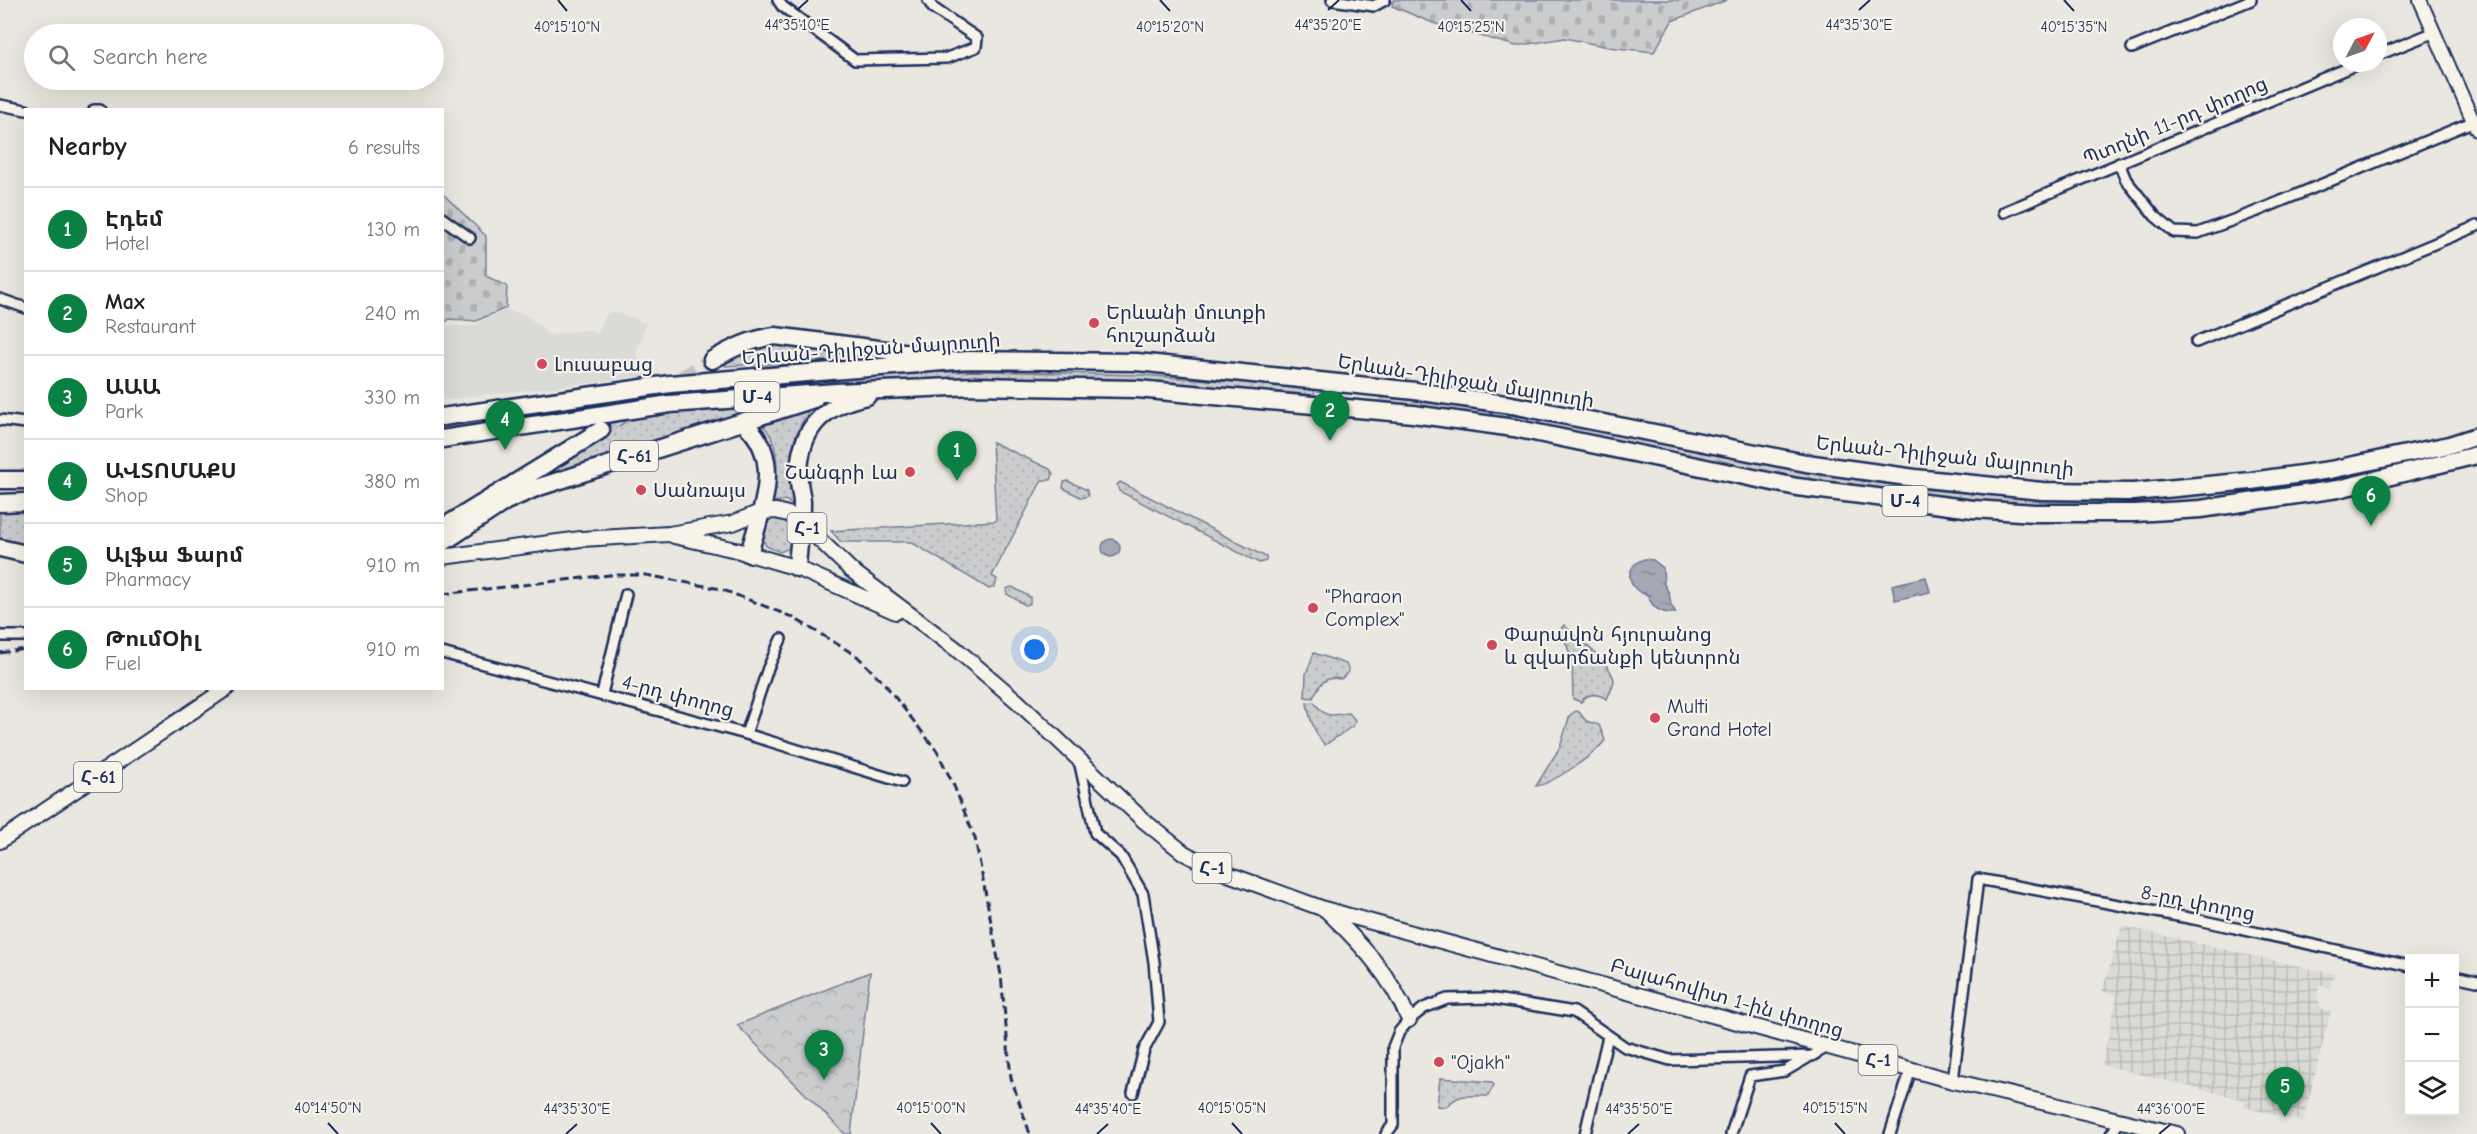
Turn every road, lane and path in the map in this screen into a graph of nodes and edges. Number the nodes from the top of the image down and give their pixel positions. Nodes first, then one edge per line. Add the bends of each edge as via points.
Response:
1 (778, 0) edge
2 (928, 0) edge
3 (1332, 0) edge
4 (1385, 0) edge
5 (2251, 0) edge
6 (2420, 0) edge
7 (2435, 32) junction
8 (2132, 48) dead end
9 (2387, 51) edge
10 (2338, 72) edge
11 (0, 105) edge
12 (24, 110) edge
13 (2476, 124) edge
14 (2119, 163) junction
15 (2004, 212) dead end
16 (444, 219) edge
17 (2477, 226) edge
18 (470, 238) dead end
19 (0, 299) edge
20 (24, 307) edge
21 (2196, 342) dead end
22 (712, 360) tunnel mouth
23 (968, 360) junction
24 (889, 391) junction
25 (837, 392) junction
26 (444, 417) edge
27 (0, 420) edge
28 (24, 423) edge
29 (744, 423) junction
30 (602, 430) tunnel mouth
31 (2477, 436) edge
32 (444, 439) edge
33 (2477, 455) edge
34 (0, 480) edge
35 (24, 480) edge
36 (24, 502) edge
37 (0, 503) edge
38 (760, 512) junction
39 (800, 521) junction
40 (444, 527) edge
41 (669, 534) junction
42 (444, 542) edge
43 (0, 548) edge
44 (24, 554) edge
45 (749, 554) junction
46 (444, 557) edge
47 (797, 568) junction
48 (626, 594) dead end
49 (917, 622) junction
50 (0, 636) edge
51 (24, 636) edge
52 (781, 639) dead end
53 (444, 654) edge
54 (224, 690) edge
55 (602, 694) junction
56 (746, 734) junction
57 (1079, 760) junction
58 (902, 782) dead end
59 (0, 841) edge
60 (1324, 909) junction
61 (2405, 965) edge
62 (2459, 977) edge
63 (2477, 981) edge
64 (1409, 1020) junction
65 (1608, 1036) junction
66 (1828, 1046) junction
67 (1812, 1056) junction
68 (1911, 1069) junction
69 (1953, 1081) junction
70 (1133, 1093) dead end
71 (2121, 1120) junction
72 (1386, 1134) edge
73 (1585, 1134) edge
74 (1731, 1134) edge
75 (1890, 1134) edge
76 (2111, 1134) edge
77 (2177, 1134) edge

1 - 2 street via 855,60 946,58 976,47 977,38 933,8
3 - 4 street via 1374,6
5 - 8 street
6 - 7 street
7 - 9 street
7 - 13 street
10 - 14 street, Պտղնի 11-րդ փողոց
11 - 12 street
13 - 14 street via 2198,233 2174,232 2155,216 2126,180
14 - 15 street, Պտղնի 11-րդ փողոց
16 - 18 street
17 - 21 street
19 - 20 street
22 - 23 highway via 758,338 775,336
23 - 26 highway, Երևան-Դիլիջան մայրուղի / Մ-4 via 670,384
23 - 31 highway, Երևան-Դիլիջան մայրուղի / Մ-4 via 1137,362 1415,391 1512,405 1806,463 2042,491 2133,492 2251,481 2330,470
24 - 25 highway, Երևան-Դիլիջան մայրուղի / Մ-4
24 - 33 highway, Երևան-Դիլիջան մայրուղի / Մ-4 via 975,386 1137,389 1413,414 1514,428 1797,487 2035,513 2201,509 2338,489
24 - 39 highway via 826,411 807,432 801,461
25 - 29 highway, Հ-61
25 - 32 highway, Երևան-Դիլիջան մայրուղի / Մ-4 via 669,404
27 - 28 street
29 - 38 highway via 758,438 767,458
29 - 42 highway, Հ-61 via 536,488 506,501
30 - 40 highway, Հ-61
34 - 35 highway
36 - 37 highway
38 - 39 main road, Հ-1 via 776,511
38 - 41 main road, Հ-1 via 733,523
38 - 45 highway
39 - 47 highway
39 - 49 main road, Հ-1 via 851,570
41 - 45 main road, Հ-1
41 - 46 main road, Հ-1 via 581,539
43 - 44 highway
45 - 47 main road, Հ-1
47 - 49 main road, Հ-1
48 - 55 street
49 - 57 main road, Հ-1 via 1017,701
50 - 51 street
52 - 56 street
53 - 55 street, 4-րդ փողոց
54 - 59 main road, Հ-61
55 - 56 street, 4-րդ փողոց
56 - 58 street, 4-րդ փողոց
57 - 60 main road, Հ-1 via 1184,853 1217,870
57 - 70 street via 1095,832 1121,856 1143,894 1160,1022 1144,1050
60 - 64 main road via 1382,970
60 - 66 main road, Բալահովիտ 1-ին փողոց / Հ-1
61 - 69 street, 8-րդ փողոց via 1978,879
62 - 63 street
64 - 65 street via 1424,1008 1447,999 1489,998 1574,1012
64 - 72 street via 1393,1047 1393,1125
65 - 67 street via 1625,1047 1670,1060
65 - 73 street
66 - 67 street
66 - 68 main road, Բալահովիտ 1-ին փողոց / Հ-1
67 - 74 street via 1785,1071 1750,1076
68 - 69 main road, Բալահովիտ 1-ին փողոց / Հ-1
68 - 75 street
69 - 71 main road, Բալահովիտ 1-ին փողոց / Հ-1
71 - 76 street
71 - 77 main road, Բալահովիտ 1-ին փողոց / Հ-1

